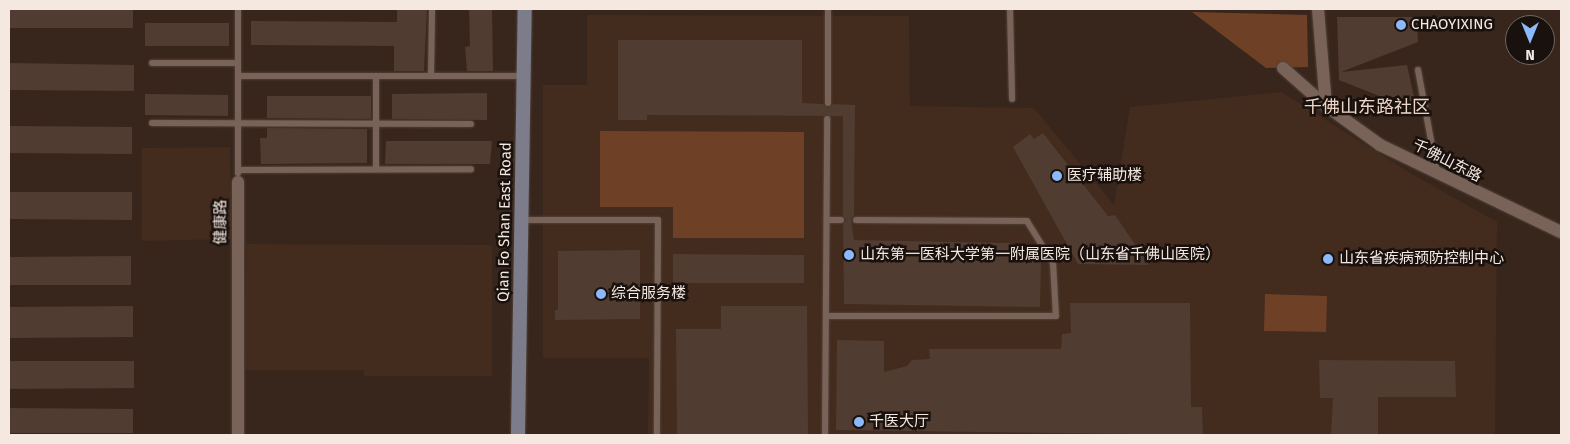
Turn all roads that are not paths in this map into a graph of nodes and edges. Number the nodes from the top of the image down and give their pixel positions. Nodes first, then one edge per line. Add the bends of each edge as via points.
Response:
1 (238, 9) edge
2 (432, 9) edge
3 (525, 9) edge
4 (828, 9) edge
5 (1010, 9) edge
6 (1318, 9) edge
7 (238, 62) junction
8 (152, 63) dead end
9 (1284, 68) dead end
10 (1418, 70) dead end
11 (238, 76) junction
12 (376, 76) junction
13 (431, 76) junction
14 (523, 76) junction
15 (1012, 99) dead end
16 (828, 103) dead end
17 (1326, 106) junction
18 (827, 119) dead end
19 (152, 122) dead end
20 (238, 122) junction
21 (376, 123) junction
22 (471, 124) dead end
23 (376, 169) junction
24 (471, 169) dead end
25 (1437, 174) junction
26 (238, 176) junction
27 (521, 220) junction
28 (826, 220) junction
29 (841, 220) dead end
30 (856, 220) dead end
31 (1561, 232) edge
32 (826, 316) junction
33 (238, 435) edge
34 (518, 435) edge
35 (657, 435) edge
36 (825, 435) edge

1 - 7 lane, 健康路
2 - 13 lane
3 - 14 main road, Qian Fo Shan East Road
4 - 16 lane
5 - 15 lane
6 - 17 street
7 - 8 lane
7 - 11 lane, 健康路
9 - 17 street, 千佛山东路
10 - 25 lane
11 - 12 lane
11 - 20 lane, 健康路
12 - 13 lane
12 - 21 lane
13 - 14 lane
14 - 27 main road, Qian Fo Shan East Road
17 - 25 street, 千佛山东路 via 1380,145
18 - 28 lane
19 - 20 lane
20 - 21 lane
20 - 26 lane, 健康路
21 - 22 lane
21 - 23 lane
23 - 24 lane
23 - 26 lane
25 - 31 street, 千佛山东路
26 - 33 street, 健康路
27 - 34 main road, Qian Fo Shan East Road
27 - 35 lane via 658,220
28 - 29 lane
28 - 32 lane
30 - 32 lane via 1027,221 1053,263 1056,316
32 - 36 lane

